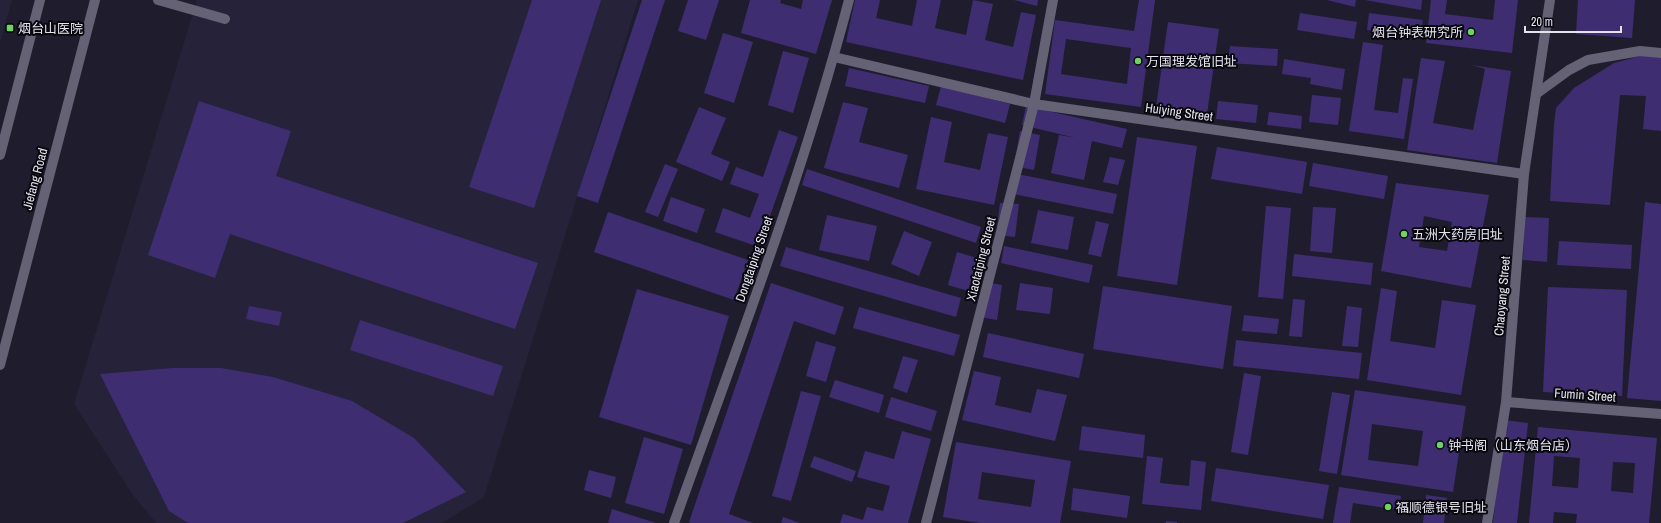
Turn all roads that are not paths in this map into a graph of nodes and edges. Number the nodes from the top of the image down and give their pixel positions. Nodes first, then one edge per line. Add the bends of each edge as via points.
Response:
1 (40, 0) edge
2 (95, 0) edge
3 (158, 0) edge
4 (849, 0) edge
5 (1053, 0) edge
6 (1550, 0) edge
7 (225, 19) dead end
8 (1661, 53) edge
9 (834, 57) junction
10 (1536, 94) junction
11 (1034, 104) junction
12 (0, 155) edge
13 (1524, 174) junction
14 (0, 365) edge
15 (1506, 402) junction
16 (1661, 414) edge
17 (674, 523) edge
18 (926, 523) edge
19 (1487, 523) edge

1 - 12 street
2 - 14 street, Jiefang Road
3 - 7 street
4 - 9 street, Dongtaiping Street
5 - 11 street, Xiaotaiping Street
6 - 10 street, Chaoyang Street
8 - 10 street via 1640,51 1588,60 1569,70
9 - 11 street, Huiying Street
9 - 17 street, Dongtaiping Street via 767,262
10 - 13 street, Chaoyang Street
11 - 13 street, Huiying Street
11 - 18 street, Xiaotaiping Street
13 - 15 street, Chaoyang Street
15 - 16 street, Fumin Street
15 - 19 street, Chaoyang Street

